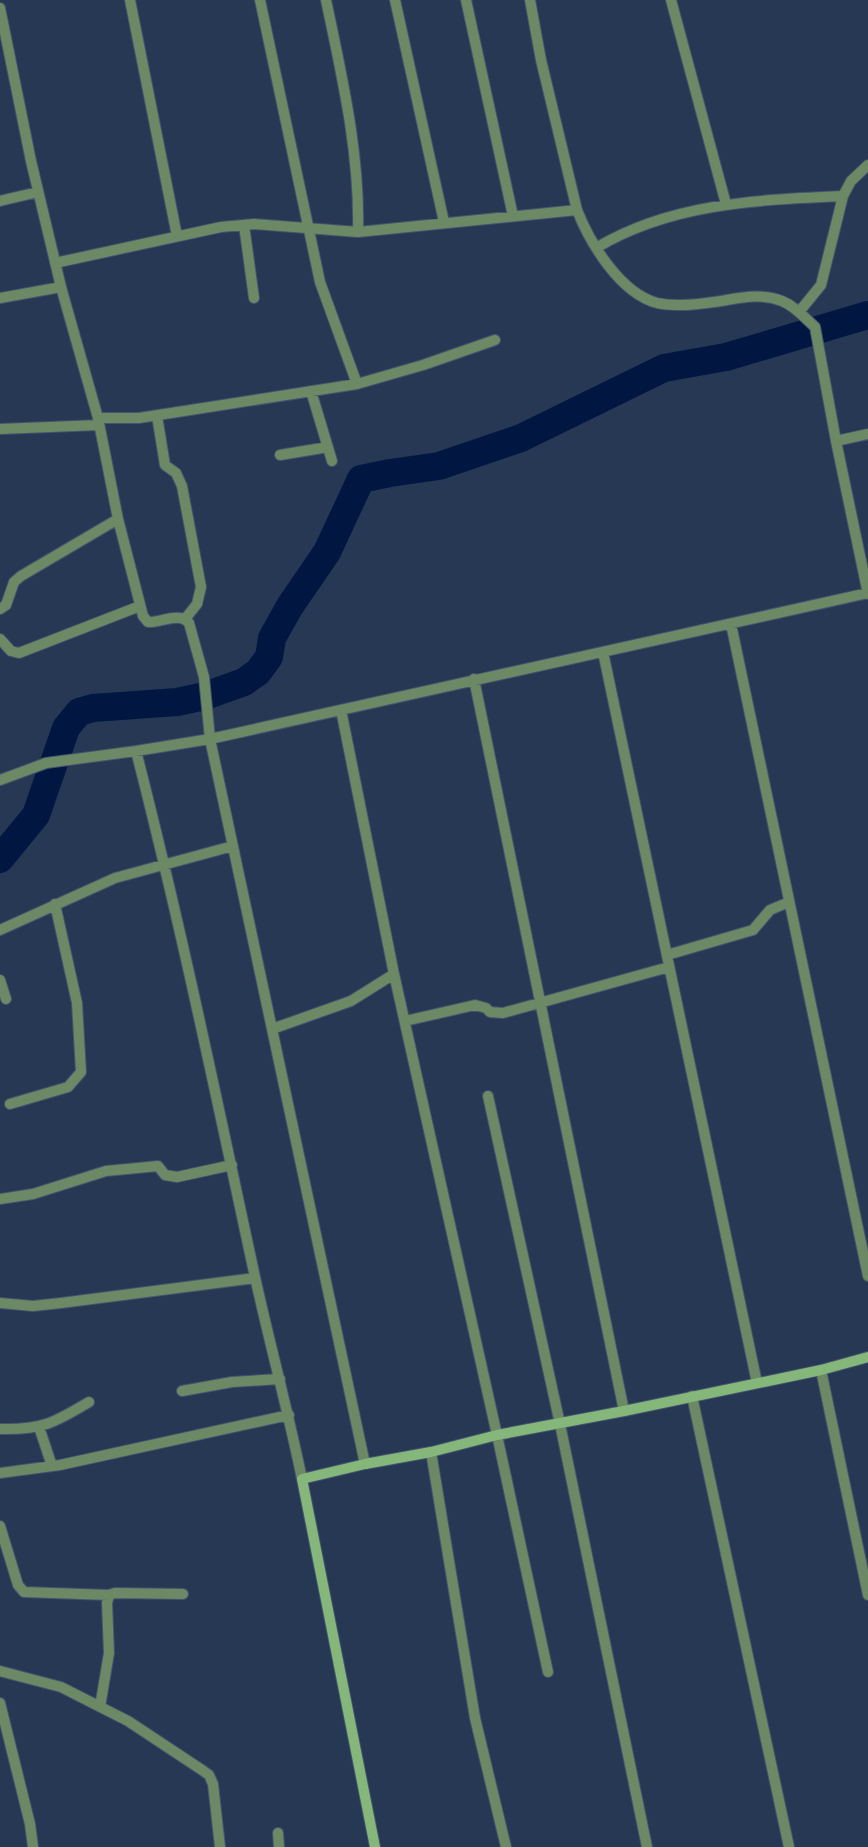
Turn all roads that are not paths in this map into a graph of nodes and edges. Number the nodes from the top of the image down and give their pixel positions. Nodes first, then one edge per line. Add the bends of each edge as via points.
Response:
1 (130, 0) edge
2 (260, 0) edge
3 (326, 0) edge
4 (395, 0) edge
5 (466, 0) edge
6 (530, 0) edge
7 (671, 0) edge
8 (0, 8) edge
9 (868, 165) edge
10 (38, 192) junction
11 (843, 196) junction
12 (0, 202) edge
13 (726, 204) junction
14 (577, 210) junction
15 (513, 216) junction
16 (444, 222) junction
17 (244, 225) junction
18 (307, 228) junction
19 (358, 232) junction
20 (177, 236) junction
21 (596, 248) junction
22 (55, 262) junction
23 (61, 288) junction
24 (0, 298) edge
25 (254, 298) dead end
26 (799, 312) junction
27 (495, 340) dead end
28 (357, 384) junction
29 (311, 391) junction
30 (157, 416) junction
31 (98, 421) junction
32 (0, 429) edge
33 (868, 434) edge
34 (836, 441) junction
35 (328, 447) junction
36 (280, 455) dead end
37 (332, 461) dead end
38 (118, 519) junction
39 (868, 594) edge
40 (140, 606) junction
41 (0, 609) edge
42 (186, 619) junction
43 (731, 624) junction
44 (0, 640) edge
45 (603, 652) junction
46 (474, 679) junction
47 (341, 710) junction
48 (210, 739) junction
49 (136, 751) junction
50 (0, 780) edge
51 (233, 846) junction
52 (165, 866) junction
53 (789, 902) junction
54 (55, 904) junction
55 (0, 930) edge
56 (666, 955) junction
57 (669, 967) junction
58 (394, 974) junction
59 (0, 980) edge
60 (6, 999) dead end
61 (540, 1002) junction
62 (404, 1021) junction
63 (272, 1029) junction
64 (488, 1096) dead end
65 (10, 1104) dead end
66 (232, 1165) junction
67 (0, 1200) edge
68 (868, 1276) edge
69 (255, 1278) junction
70 (0, 1304) edge
71 (868, 1357) edge
72 (821, 1370) junction
73 (280, 1379) junction
74 (757, 1383) junction
75 (182, 1391) dead end
76 (692, 1396) junction
77 (89, 1402) dead end
78 (624, 1411) junction
79 (289, 1416) junction
80 (560, 1424) junction
81 (39, 1427) junction
82 (0, 1429) edge
83 (498, 1434) junction
84 (431, 1452) junction
85 (365, 1464) junction
86 (52, 1466) junction
87 (0, 1472) edge
88 (302, 1479) junction
89 (0, 1526) edge
90 (183, 1594) dead end
91 (109, 1595) junction
92 (868, 1595) edge
93 (0, 1671) edge
94 (548, 1672) dead end
95 (0, 1703) edge
96 (100, 1707) junction
97 (278, 1834) dead end
98 (33, 1847) edge
99 (220, 1847) edge
100 (280, 1847) edge
101 (376, 1847) edge
102 (506, 1847) edge
103 (647, 1847) edge
104 (789, 1847) edge

1 - 20 street
2 - 18 street
3 - 19 street via 356,155
4 - 16 street
5 - 15 street
6 - 14 street via 545,79
7 - 13 street
8 - 10 street
9 - 11 street
10 - 12 street
10 - 22 street
11 - 13 street
11 - 26 street via 821,285
13 - 21 street via 648,222
14 - 15 street
14 - 21 street
15 - 16 street
16 - 19 street via 406,229
17 - 18 street
17 - 20 street
17 - 25 street
18 - 19 street
18 - 28 street via 320,282
20 - 22 street
21 - 26 street via 624,282 638,294 656,302 682,306 742,297 767,297 783,301
22 - 23 street
23 - 24 street
23 - 31 street
26 - 34 street via 815,326
27 - 28 street
28 - 29 street
29 - 30 street
29 - 35 street
30 - 31 street
30 - 42 street via 165,465 176,472 182,486 201,587 197,604
31 - 32 street
31 - 38 street
33 - 34 street
34 - 39 street
35 - 36 street
35 - 37 street
38 - 40 street
38 - 41 street via 21,576 14,582 6,606
39 - 43 street
40 - 42 street via 148,622
40 - 44 street via 19,653 11,651
42 - 48 street via 204,677
43 - 45 street
43 - 53 street
45 - 46 street
45 - 56 street
46 - 47 street
46 - 61 street
47 - 48 street
47 - 58 street
48 - 49 street
48 - 51 street
49 - 50 street via 46,763
49 - 52 street
51 - 52 street
51 - 63 street
52 - 54 street via 115,878
52 - 66 street
53 - 56 street via 770,910 753,930
53 - 68 street
54 - 55 street
54 - 65 street via 77,1003 81,1072 68,1086
56 - 57 street
57 - 61 street
57 - 74 street
58 - 62 street
58 - 63 street via 350,1001
59 - 60 street
61 - 62 street via 497,1013 475,1005
61 - 78 street
62 - 83 street
63 - 85 street
64 - 80 street
66 - 67 street via 177,1177 165,1175 158,1166 106,1171 33,1194
66 - 69 street
69 - 70 street via 33,1306
69 - 73 street
71 - 72 street
72 - 74 street
72 - 92 street
73 - 75 street via 232,1382
73 - 79 street
74 - 76 street
76 - 78 street
76 - 104 street
77 - 81 street via 54,1423
78 - 80 street
79 - 86 street
79 - 88 street
80 - 83 street
80 - 103 street
81 - 82 street
81 - 86 street
83 - 84 street
83 - 94 street
84 - 85 street
84 - 102 street via 476,1718
85 - 88 street
86 - 87 street
88 - 101 street
89 - 91 street via 18,1585 24,1592
90 - 91 street
91 - 96 street via 109,1653
93 - 96 street via 61,1687
95 - 98 street
96 - 99 street via 128,1721 208,1775 213,1784
97 - 100 street

